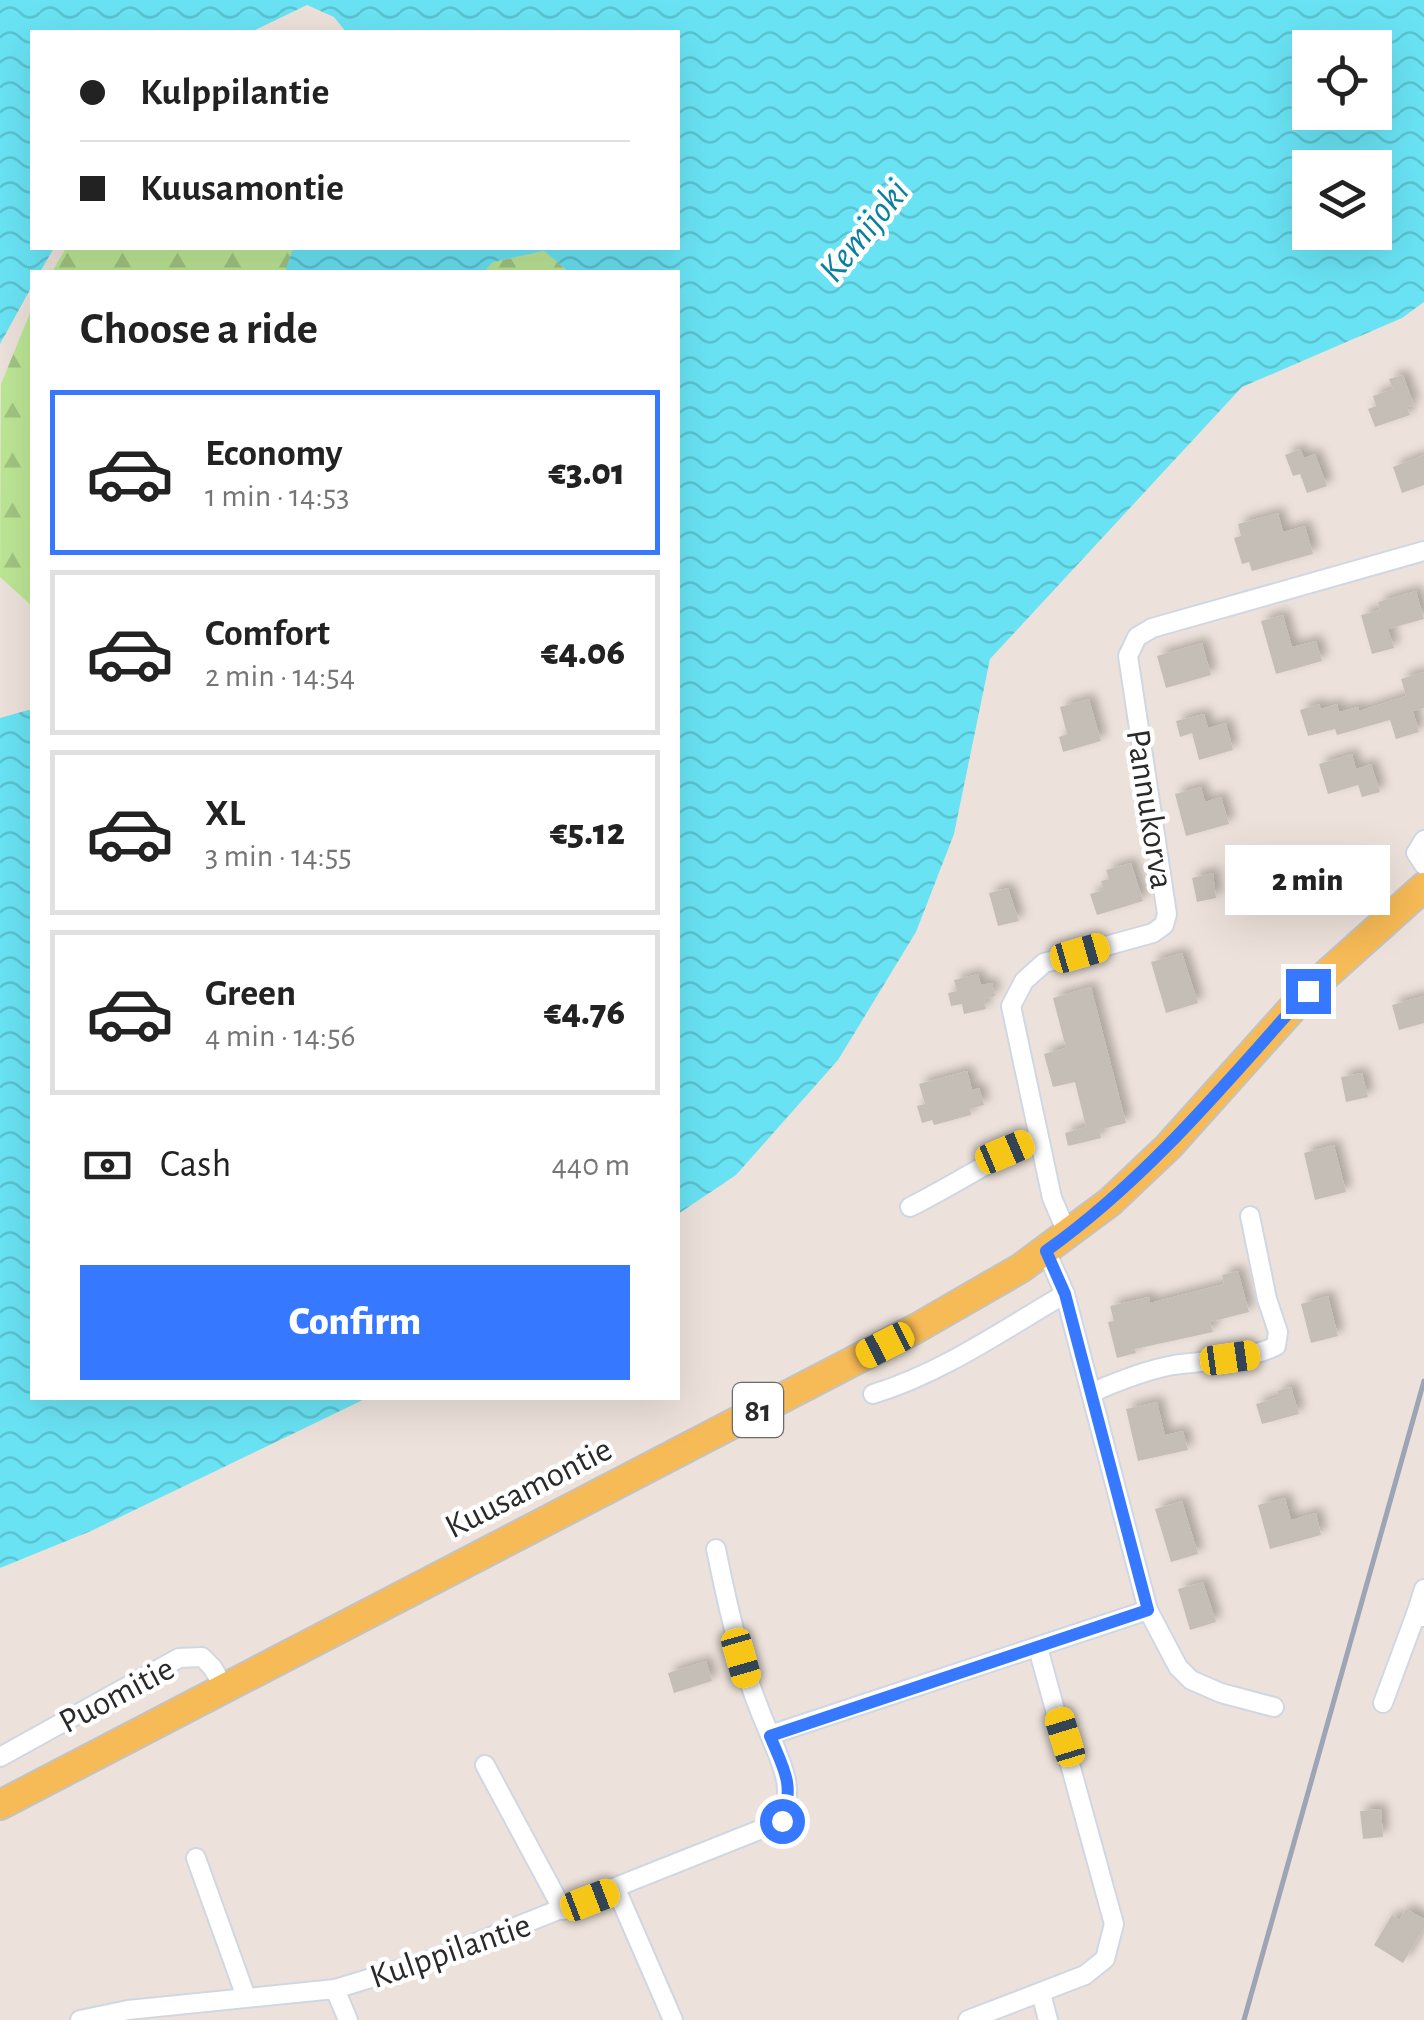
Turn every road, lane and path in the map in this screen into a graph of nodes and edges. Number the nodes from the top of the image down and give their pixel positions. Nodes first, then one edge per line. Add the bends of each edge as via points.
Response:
1 (1424, 551) edge
2 (1424, 840) edge
3 (1424, 865) edge
4 (1424, 887) edge
5 (1038, 1138) junction
6 (910, 1208) dead end
7 (1250, 1216) dead end
8 (1057, 1243) junction
9 (1065, 1294) junction
10 (1091, 1392) junction
11 (873, 1394) dead end
12 (716, 1549) dead end
13 (1424, 1590) edge
14 (1148, 1610) junction
15 (1420, 1616) edge
16 (1038, 1648) junction
17 (224, 1687) junction
18 (1382, 1703) dead end
19 (1274, 1707) dead end
20 (770, 1736) junction
21 (0, 1757) edge
22 (485, 1765) dead end
23 (0, 1805) edge
24 (196, 1858) dead end
25 (616, 1889) junction
26 (563, 1910) junction
27 (335, 1989) junction
28 (1041, 1993) junction
29 (246, 1997) junction
30 (80, 2020) edge
31 (348, 2020) edge
32 (672, 2020) edge
33 (968, 2020) edge
34 (1048, 2020) edge

1 - 5 street, Pannukorva via 1137,637 1128,656 1167,914 1153,933 1044,963 1024,980 1011,1006
2 - 3 street via 1416,854
4 - 8 main road, Kuusamontie / 81 via 1308,991 1169,1146
5 - 6 street
5 - 8 street, Pannukorva
7 - 10 street via 1276,1346 1127,1376
8 - 9 street
8 - 17 main road, Kuusamontie / 81 via 917,1328
9 - 10 street
9 - 11 street via 937,1368
10 - 14 street
12 - 20 street, Kulppilantie via 751,1693
13 - 15 street
14 - 16 street
14 - 19 street via 1191,1680
15 - 18 street
16 - 20 street
16 - 28 street via 1114,1924 1105,1958 1085,1976
17 - 21 street, Puomitie via 202,1658 179,1658
17 - 23 main road, Kuusamontie / 81
20 - 25 street, Kulppilantie via 790,1798 782,1821
22 - 26 street
24 - 29 street
25 - 26 street, Kulppilantie
25 - 32 street
26 - 27 street, Kulppilantie
27 - 29 street, Kulppilantie
27 - 31 street
28 - 33 street
28 - 34 street
29 - 30 street, Kulppilantie

